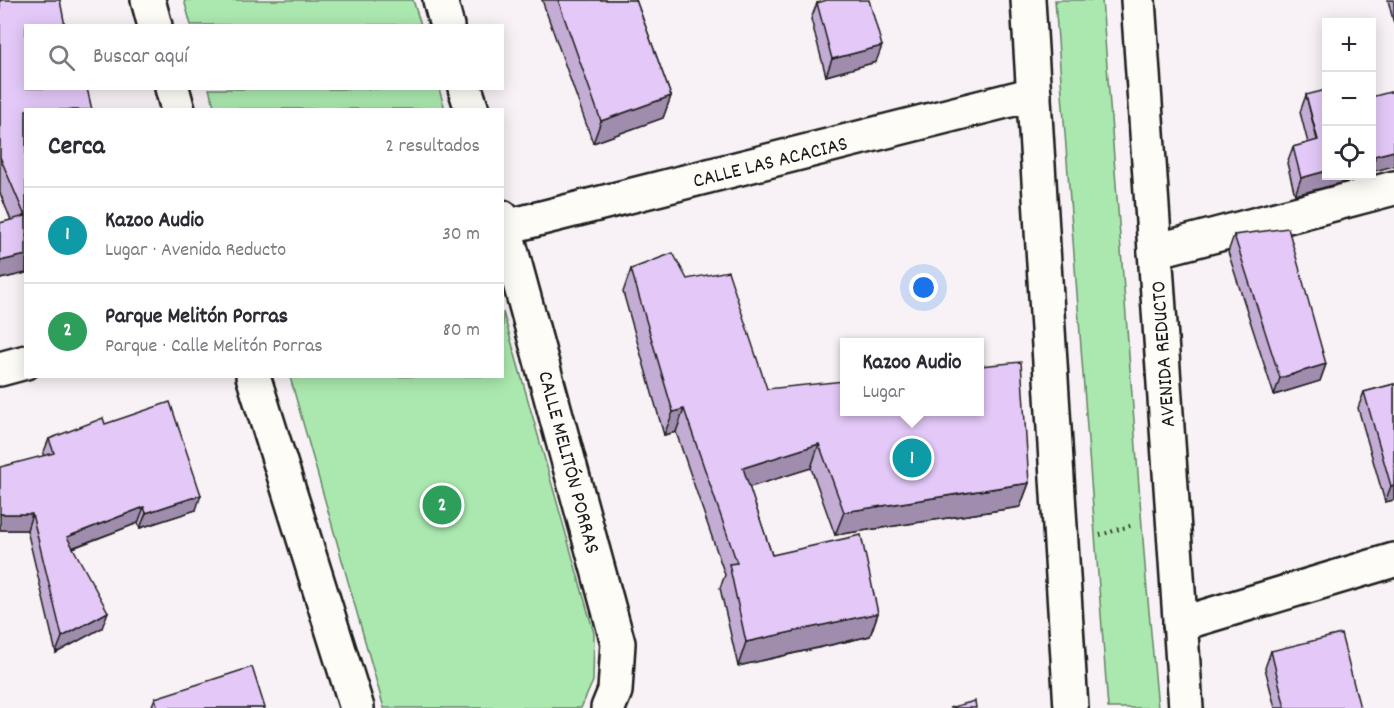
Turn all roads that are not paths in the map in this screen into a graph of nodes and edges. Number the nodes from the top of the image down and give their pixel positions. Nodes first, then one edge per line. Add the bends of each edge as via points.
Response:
1 (147, 0) edge
2 (440, 0) edge
3 (1028, 0) edge
4 (1138, 0) edge
5 (153, 24) edge
6 (446, 24) edge
7 (173, 90) edge
8 (466, 90) edge
9 (1034, 94) junction
10 (177, 108) edge
11 (471, 108) edge
12 (1394, 188) edge
13 (504, 222) edge
14 (1155, 251) junction
15 (24, 363) edge
16 (0, 369) edge
17 (254, 378) edge
18 (1394, 560) edge
19 (1180, 624) junction
20 (357, 708) edge
21 (608, 708) edge
22 (1071, 708) edge
23 (1186, 708) edge

1 - 5 street
2 - 6 street
3 - 9 street
4 - 14 street, AVENIDA REDUCTO
7 - 10 street
8 - 11 street
9 - 13 street, CALLE LAS ACACIAS
9 - 22 street
12 - 14 street
13 - 21 street, CALLE MELITÓN PORRAS via 618,643 615,691
14 - 19 street, AVENIDA REDUCTO
15 - 16 street
17 - 20 street
18 - 19 street
19 - 23 street, AVENIDA REDUCTO

